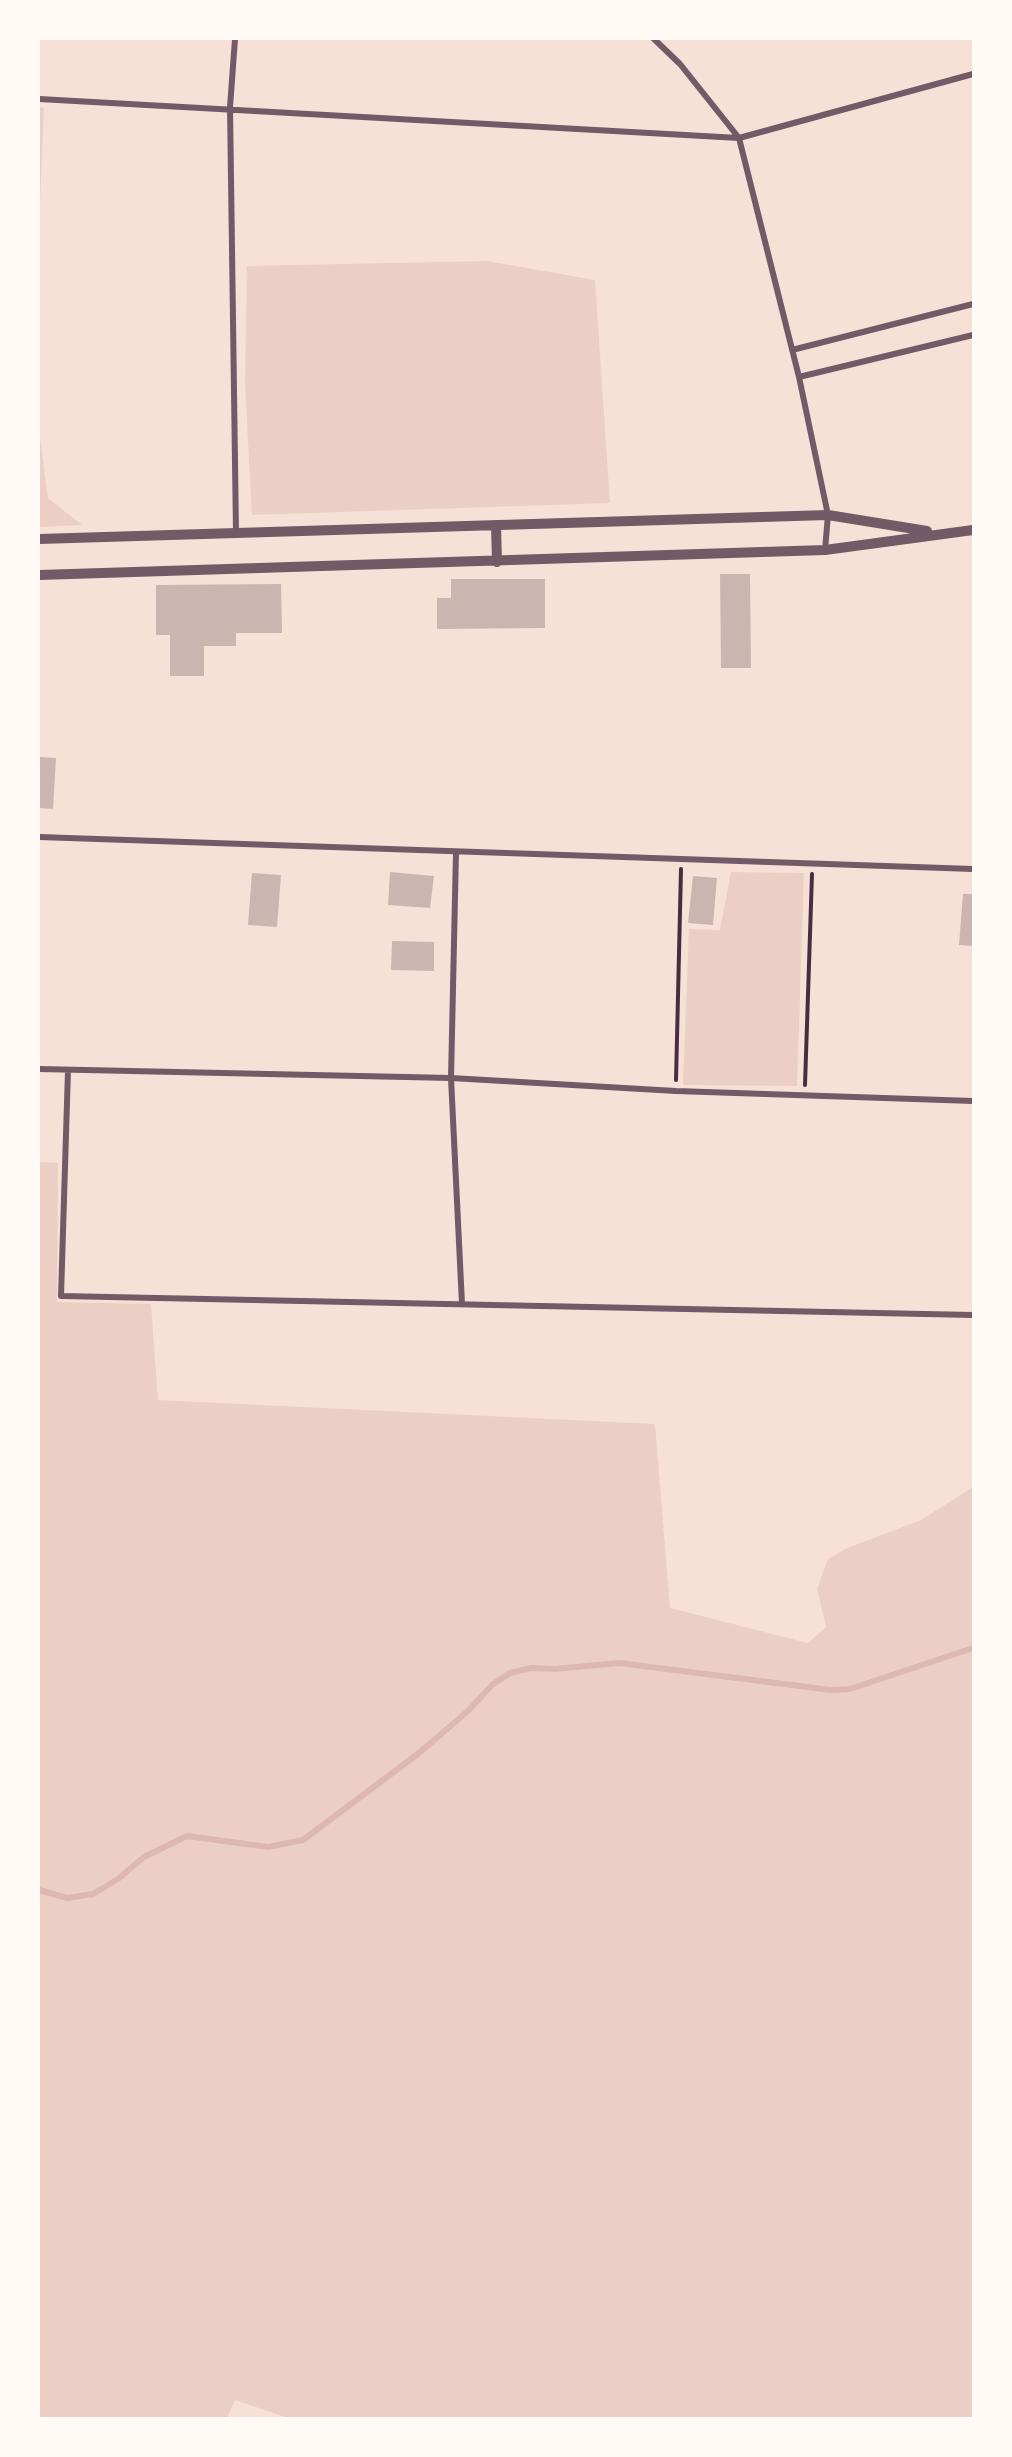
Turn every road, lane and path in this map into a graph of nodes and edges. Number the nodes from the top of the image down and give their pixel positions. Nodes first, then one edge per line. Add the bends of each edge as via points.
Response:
1 (235, 39) edge
2 (654, 39) edge
3 (973, 74) edge
4 (39, 99) edge
5 (230, 108) junction
6 (739, 138) junction
7 (973, 304) edge
8 (973, 335) edge
9 (792, 350) junction
10 (799, 377) junction
11 (828, 515) junction
12 (496, 525) junction
13 (973, 530) edge
14 (940, 532) junction
15 (236, 534) junction
16 (39, 539) edge
17 (825, 550) junction
18 (497, 562) junction
19 (39, 575) edge
20 (39, 837) edge
21 (456, 852) junction
22 (681, 859) junction
23 (812, 863) junction
24 (973, 869) edge
25 (39, 1069) edge
26 (68, 1070) junction
27 (451, 1078) junction
28 (676, 1091) junction
29 (805, 1095) junction
30 (973, 1101) edge
31 (462, 1304) junction
32 (973, 1315) edge

1 - 5 street
2 - 6 street via 680,64
3 - 6 street
4 - 5 street
5 - 6 street
5 - 15 street
6 - 9 street
7 - 9 street
8 - 10 street
9 - 10 street
10 - 11 street
11 - 12 street
11 - 14 street
11 - 17 street
12 - 15 street
12 - 18 street
13 - 14 street
14 - 17 street
15 - 16 street
17 - 18 street
18 - 19 street
20 - 21 street
21 - 22 street
21 - 27 street
22 - 23 street
22 - 28 path
23 - 24 street
23 - 29 path
25 - 26 street
26 - 27 street
26 - 31 street via 61,1296
27 - 28 street
27 - 31 street
28 - 29 street
29 - 30 street
31 - 32 street

